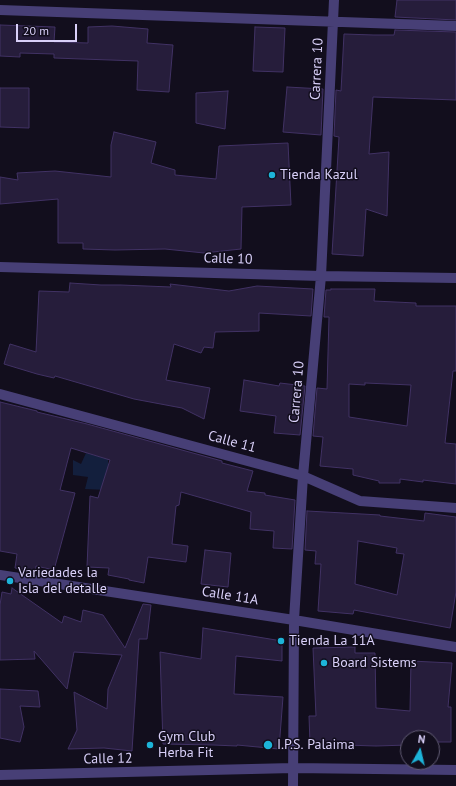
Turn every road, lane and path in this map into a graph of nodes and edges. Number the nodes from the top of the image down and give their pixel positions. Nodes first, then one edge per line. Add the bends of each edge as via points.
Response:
1 (334, 0) edge
2 (0, 10) edge
3 (334, 23) junction
4 (456, 26) edge
5 (0, 267) edge
6 (321, 276) junction
7 (456, 278) edge
8 (0, 394) edge
9 (303, 476) junction
10 (456, 508) edge
11 (0, 575) edge
12 (294, 620) junction
13 (456, 647) edge
14 (293, 768) junction
15 (456, 770) edge
16 (0, 776) edge
17 (292, 786) edge

1 - 3 street, Carrera 10
2 - 3 street
3 - 4 street
3 - 6 street, Carrera 10
5 - 6 street, Calle 10
6 - 7 street, Calle 10
6 - 9 street, Carrera 10
8 - 9 street, Calle 11
9 - 10 street, Calle 11 via 360,501
9 - 12 street, Carrera 10
11 - 12 street, Calle 11A
12 - 13 street, Calle 11A
12 - 14 street, Carrera 10
14 - 15 street, Calle 12
14 - 16 street, Calle 12
14 - 17 street, Carrera 10

